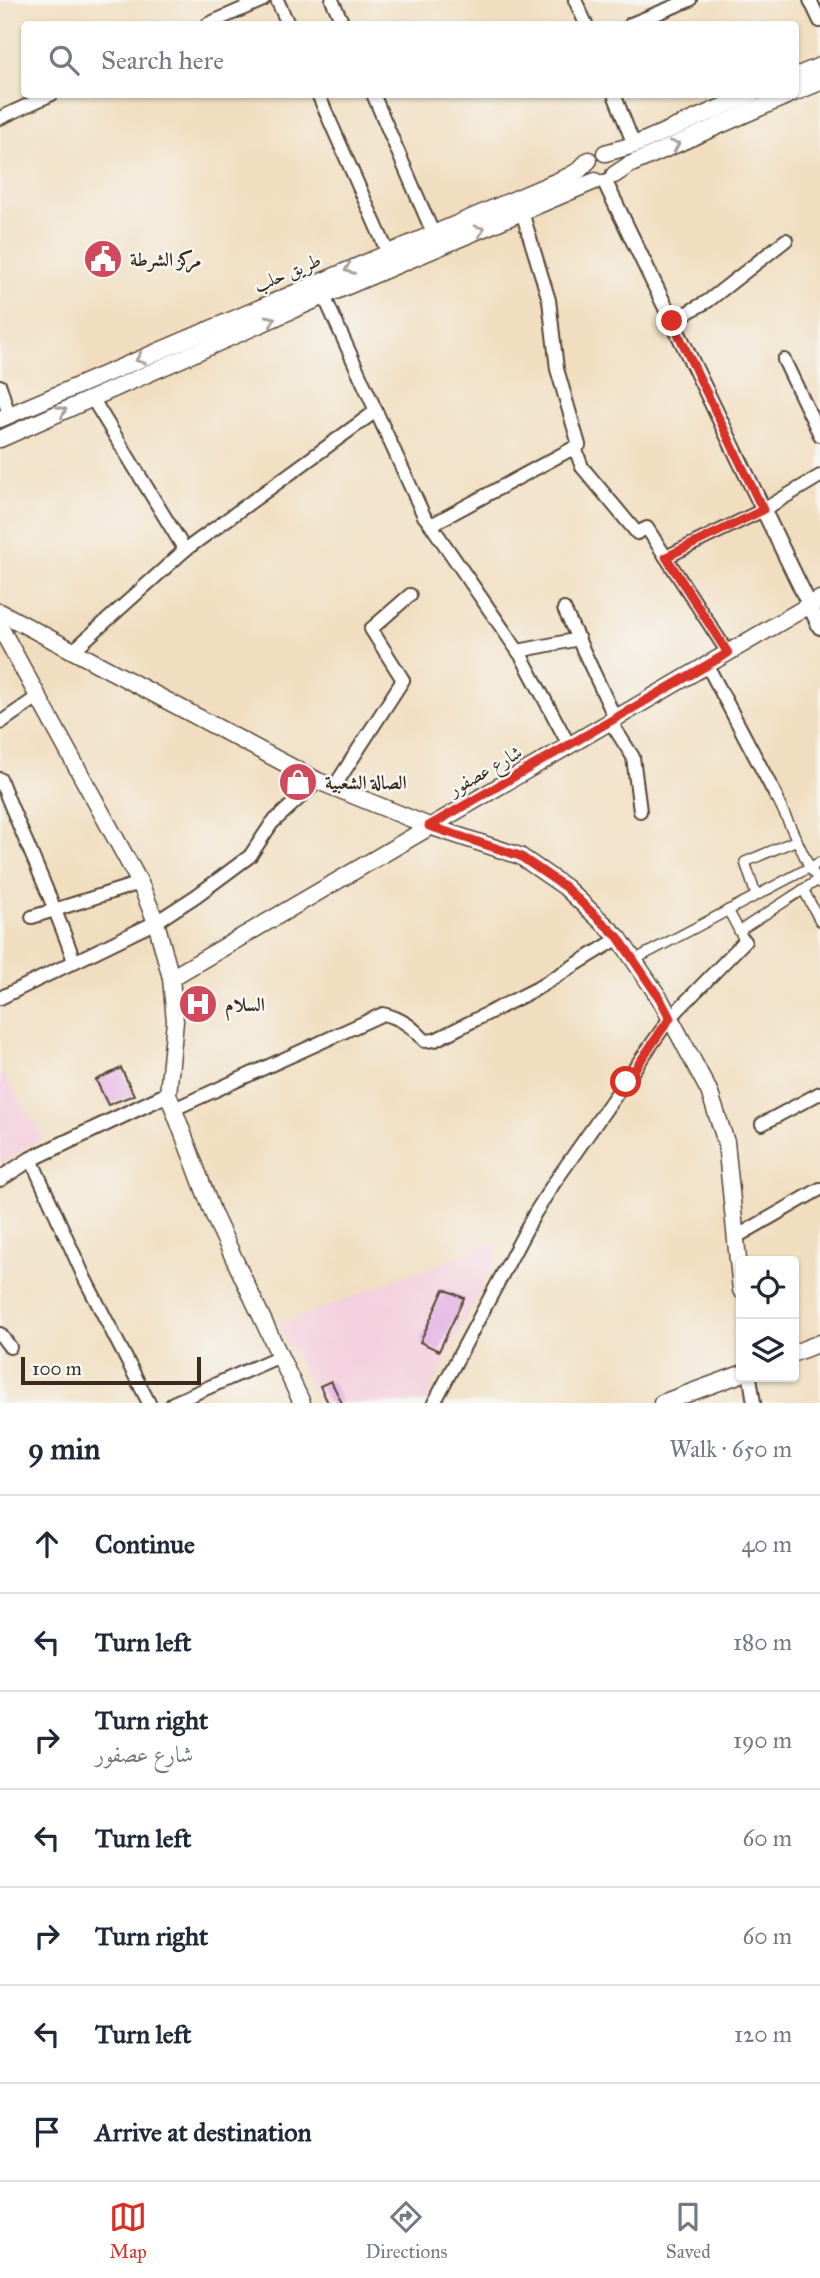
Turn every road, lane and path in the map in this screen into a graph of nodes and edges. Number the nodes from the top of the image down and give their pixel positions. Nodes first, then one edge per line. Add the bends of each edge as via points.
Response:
1 (263, 0) edge
2 (277, 0) edge
3 (332, 0) edge
4 (575, 0) edge
5 (690, 0) edge
6 (810, 0) edge
7 (215, 21) edge
8 (287, 21) edge
9 (342, 21) edge
10 (585, 21) edge
11 (638, 21) edge
12 (820, 22) edge
13 (820, 66) edge
14 (799, 75) edge
15 (820, 82) edge
16 (799, 91) edge
17 (43, 98) edge
18 (320, 98) edge
19 (375, 98) edge
20 (616, 98) edge
21 (743, 98) edge
22 (782, 98) edge
23 (0, 118) edge
24 (634, 145) junction
25 (605, 153) junction
26 (589, 160) junction
27 (605, 179) junction
28 (522, 212) junction
29 (433, 233) junction
30 (786, 240) dead end
31 (388, 253) junction
32 (324, 296) junction
33 (672, 321) junction
34 (785, 360) dead end
35 (0, 386) edge
36 (92, 398) junction
37 (376, 411) junction
38 (5, 417) edge
39 (820, 435) edge
40 (0, 439) edge
41 (575, 448) junction
42 (820, 475) edge
43 (763, 510) junction
44 (431, 525) junction
45 (185, 550) junction
46 (666, 557) junction
47 (410, 595) dead end
48 (815, 602) edge
49 (565, 609) dead end
50 (0, 612) edge
51 (0, 627) edge
52 (820, 627) edge
53 (579, 639) junction
54 (74, 650) junction
55 (518, 651) junction
56 (728, 653) junction
57 (707, 665) junction
58 (38, 696) junction
59 (612, 720) junction
60 (0, 723) edge
61 (569, 745) junction
62 (0, 779) edge
63 (326, 784) junction
64 (776, 796) joint
65 (640, 811) dead end
66 (429, 826) junction
67 (797, 840) junction
68 (820, 862) edge
69 (809, 866) junction
70 (819, 881) edge
71 (139, 883) junction
72 (803, 889) junction
73 (755, 895) junction
74 (728, 909) junction
75 (57, 911) junction
76 (32, 916) dead end
77 (820, 921) edge
78 (156, 922) junction
79 (742, 936) junction
80 (618, 937) junction
81 (634, 960) junction
82 (74, 961) junction
83 (171, 978) junction
84 (0, 998) edge
85 (670, 1018) junction
86 (820, 1093) edge
87 (171, 1101) junction
88 (762, 1124) dead end
89 (31, 1159) junction
90 (0, 1179) edge
91 (820, 1189) edge
92 (736, 1237) junction
93 (738, 1256) edge
94 (0, 1334) edge
95 (820, 1343) edge
96 (10, 1347) dead end
97 (799, 1351) edge
98 (280, 1356) junction
99 (736, 1376) edge
100 (751, 1382) edge
101 (149, 1403) edge
102 (173, 1403) edge
103 (302, 1403) edge
104 (434, 1403) edge
105 (662, 1403) edge
106 (754, 1403) edge

1 - 7 street
2 - 8 street
3 - 9 street
4 - 10 street
5 - 11 street
6 - 12 street
13 - 14 main road
15 - 16 main road
17 - 23 street
18 - 31 street
19 - 29 street
20 - 24 street
21 - 24 main road
27 -> 22 main road
24 - 25 main road
25 - 26 main road
25 - 27 main road via 614,162
26 - 27 main road via 587,173
26 - 29 main road, طريق حلب via 574,174
27 - 28 main road
27 - 33 street
32 -> 28 main road
28 - 41 street via 549,300 557,369 579,446
29 - 31 main road, طريق حلب
30 - 33 street via 708,301
31 -> 38 main road, طريق حلب
36 -> 32 main road
32 - 37 street
33 - 43 street
34 - 39 street
35 - 38 street
40 -> 36 main road
36 - 45 street
37 - 44 street
37 - 45 street
41 - 44 street
41 - 46 street via 582,467 637,533 647,528
42 - 43 street
43 - 46 street
43 - 48 street
44 - 55 street
45 - 54 street
46 - 56 street
47 - 63 street via 371,629 403,680
48 - 52 street
48 - 56 main road, شارع عصفور
49 - 53 street
50 - 54 main road
51 - 58 main road
53 - 55 street
53 - 59 street
54 - 63 main road
55 - 61 street
56 - 57 main road, شارع عصفور
57 - 59 main road, شارع عصفور
57 - 64 street
58 - 60 street
58 - 71 main road
59 - 61 main road, شارع عصفور
59 - 65 street via 633,757
61 - 66 main road, شارع عصفور
62 - 75 street
63 - 66 main road
63 - 78 street via 272,823 250,856
64 - 67 street
66 - 80 main road via 520,856 565,887
66 - 83 main road, شارع عصفور
67 - 69 street
67 - 73 street via 745,862
68 - 69 street
69 - 70 street
69 - 73 street
70 - 72 street
71 - 75 street
71 - 78 main road
72 - 77 street
72 - 79 street
73 - 74 street
74 - 79 street
74 - 81 street
75 - 76 street
75 - 82 street
78 - 82 street
78 - 83 main road
79 - 85 street
80 - 81 main road
80 - 87 street via 536,989 435,1040 425,1041 397,1017 383,1014
81 - 85 main road
82 - 84 street
83 - 87 main road via 175,1021
85 - 92 main road via 709,1091 726,1142
85 - 104 street via 535,1213
86 - 88 street
87 - 89 street
87 - 98 main road via 214,1216
89 - 90 street
89 - 101 street via 85,1279
91 - 92 street
92 - 93 main road
94 - 96 street
95 - 97 main road
98 - 102 street
98 - 103 main road
99 - 105 main road
100 - 106 street

